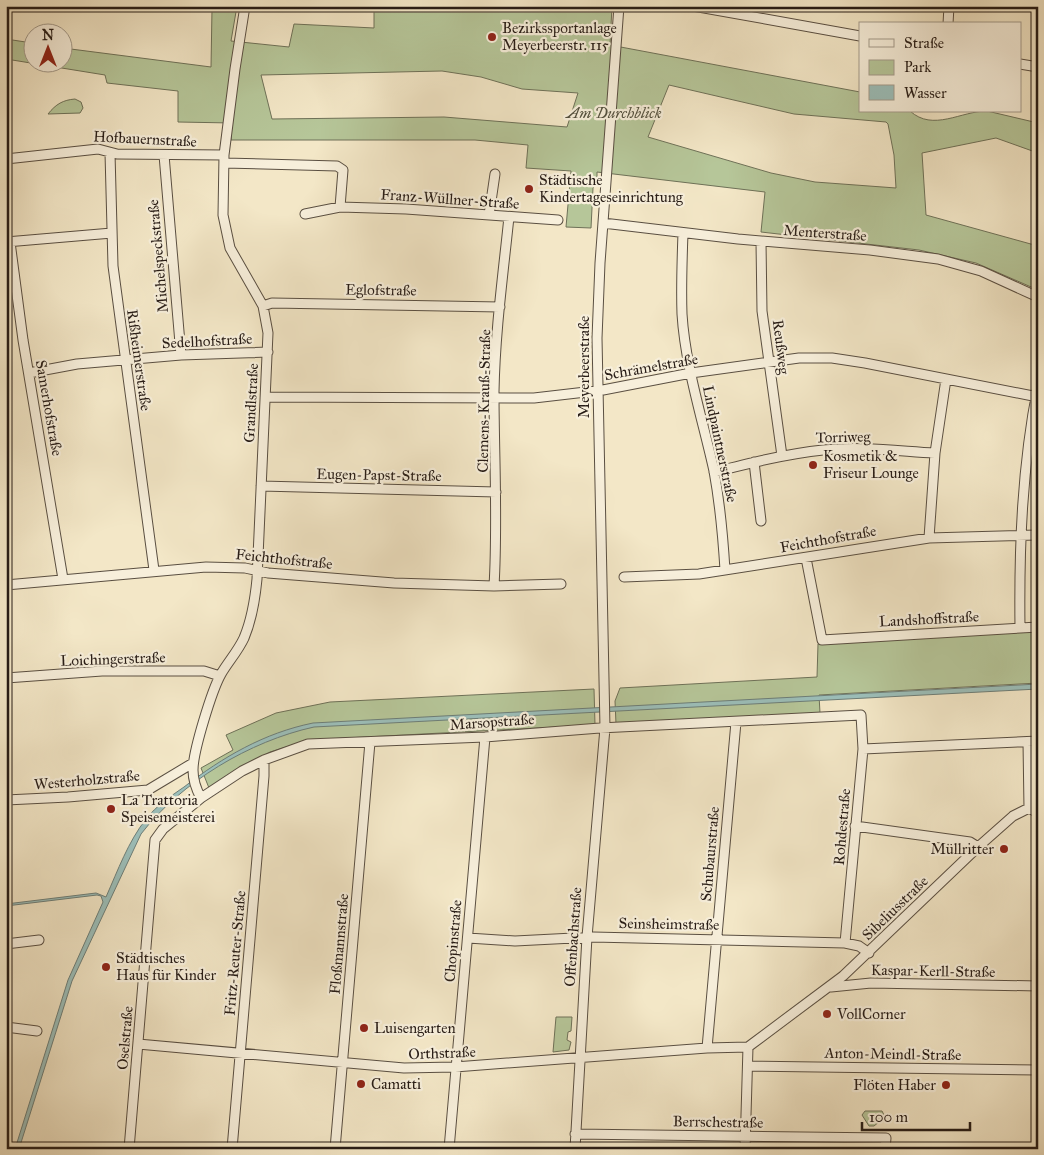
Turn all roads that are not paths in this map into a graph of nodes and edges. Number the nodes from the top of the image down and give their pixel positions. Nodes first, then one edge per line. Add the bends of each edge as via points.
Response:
1 (245, 6) edge
2 (619, 6) edge
3 (692, 6) edge
4 (949, 6) edge
5 (948, 22) edge
6 (859, 36) edge
7 (1022, 64) edge
8 (1038, 66) edge
9 (110, 153) junction
10 (164, 155) junction
11 (6, 159) edge
12 (224, 159) junction
13 (495, 174) dead end
14 (340, 207) junction
15 (305, 214) dead end
16 (489, 215) junction
17 (509, 217) junction
18 (558, 220) dead end
19 (603, 223) junction
20 (112, 233) junction
21 (683, 233) junction
22 (8, 242) edge
23 (761, 242) junction
24 (1038, 297) edge
25 (263, 306) junction
26 (500, 307) junction
27 (268, 352) junction
28 (181, 355) junction
29 (125, 360) junction
30 (768, 362) junction
31 (29, 373) junction
32 (691, 374) junction
33 (946, 379) junction
34 (1038, 386) edge
35 (597, 390) junction
36 (265, 397) junction
37 (1037, 397) edge
38 (495, 399) junction
39 (934, 453) junction
40 (782, 456) junction
41 (754, 462) junction
42 (714, 472) junction
43 (261, 486) junction
44 (496, 492) junction
45 (761, 521) dead end
46 (1020, 534) junction
47 (1038, 535) edge
48 (929, 538) junction
49 (806, 558) junction
50 (154, 570) junction
51 (725, 570) junction
52 (258, 571) junction
53 (624, 577) dead end
54 (63, 579) junction
55 (560, 584) dead end
56 (6, 585) edge
57 (494, 586) junction
58 (1038, 627) edge
59 (1020, 628) junction
60 (220, 676) junction
61 (6, 678) edge
62 (861, 715) joint
63 (736, 722) junction
64 (605, 728) junction
65 (485, 737) junction
66 (1038, 741) edge
67 (370, 742) junction
68 (1028, 742) junction
69 (863, 749) junction
70 (264, 760) junction
71 (193, 768) junction
72 (201, 798) junction
73 (6, 800) edge
74 (1029, 808) junction
75 (1038, 813) edge
76 (855, 826) junction
77 (155, 840) joint
78 (978, 846) junction
79 (586, 937) junction
80 (468, 938) junction
81 (716, 938) junction
82 (38, 940) dead end
83 (845, 943) junction
84 (6, 944) edge
85 (869, 953) junction
86 (1038, 986) edge
87 (828, 988) junction
88 (6, 1027) edge
89 (36, 1032) dead end
90 (138, 1044) junction
91 (748, 1047) junction
92 (706, 1048) junction
93 (240, 1054) junction
94 (580, 1057) junction
95 (342, 1062) junction
96 (748, 1066) junction
97 (455, 1067) junction
98 (1038, 1070) edge
99 (575, 1134) junction
100 (746, 1136) junction
101 (128, 1149) edge
102 (232, 1149) edge
103 (335, 1149) edge
104 (449, 1149) edge
105 (575, 1149) edge
106 (745, 1149) edge
107 (885, 1149) edge

1 - 12 street, Grandlstraße
2 - 19 street, Meyerbeerstraße
3 - 6 street
4 - 5 street
7 - 8 street
9 - 10 street, Hofbauernstraße
9 - 11 street, Hofbauernstraße via 98,149
9 - 20 street, Rißheimerstraße
10 - 12 street, Hofbauernstraße
10 - 28 street, Michelspeckstraße
12 - 14 street via 337,166 343,170
12 - 25 street, Grandlstraße via 223,215 230,248
13 - 16 street
14 - 15 street, Franz-Wüllner-Straße
14 - 16 street, Franz-Wüllner-Straße
16 - 17 street, Franz-Wüllner-Straße
17 - 18 street, Franz-Wüllner-Straße
17 - 26 street, Clemens-Krauß-Straße
19 - 21 street, Menterstraße
19 - 35 street, Meyerbeerstraße
20 - 22 street
20 - 29 street, Rißheimerstraße
21 - 23 street, Menterstraße
21 - 32 street, Lindpaintnerstraße via 682,315
22 - 31 street, Samerhofstraße
23 - 24 street, Menterstraße via 938,259 981,271
23 - 30 street, Reußweg via 762,312
25 - 26 street, Eglofstraße via 309,303
25 - 27 street, Grandlstraße
26 - 38 street, Clemens-Krauß-Straße
27 - 28 street, Sedelhofstraße
27 - 36 street, Grandlstraße
28 - 29 street, Sedelhofstraße
29 - 31 street, Sedelhofstraße
29 - 50 street, Rißheimerstraße
30 - 32 street, Schrämelstraße
30 - 33 street, Schrämelstraße via 832,358
30 - 40 street, Reußweg
31 - 54 street, Samerhofstraße
32 - 35 street, Schrämelstraße
32 - 42 street, Lindpaintnerstraße
33 - 37 street, Schrämelstraße
33 - 39 street
34 - 37 street
35 - 38 street, Schrämelstraße
35 - 64 street, Meyerbeerstraße
36 - 38 street, Schrämelstraße
36 - 43 street, Grandlstraße
37 - 46 street via 1025,464
38 - 44 street, Clemens-Krauß-Straße
39 - 40 street, Torriweg via 862,449
39 - 48 street
40 - 41 street, Torriweg
41 - 42 street, Torriweg
41 - 45 street
42 - 51 street, Lindpaintnerstraße
43 - 44 street, Eugen-Papst-Straße
43 - 52 street, Grandlstraße
44 - 57 street, Clemens-Krauß-Straße
46 - 47 street, Feichthofstraße
46 - 48 street, Feichthofstraße
46 - 59 street
48 - 49 street, Feichthofstraße
49 - 51 street, Feichthofstraße
49 - 59 street, Landshoffstraße via 822,640
50 - 52 street, Feichthofstraße via 206,566
50 - 54 street, Feichthofstraße
51 - 53 street, Feichthofstraße
52 - 57 street, Feichthofstraße via 394,583
52 - 60 street, Grandlstraße via 254,612 243,640
54 - 56 street, Feichthofstraße
55 - 57 street, Feichthofstraße
58 - 59 street, Landshoffstraße
60 - 61 street, Loichingerstraße via 204,671 102,671
60 - 71 street, Grandlstraße
62 - 63 street, Marsopstraße
62 - 69 street, Rohdestraße
63 - 64 street, Marsopstraße
63 - 81 street, Schubaurstraße
64 - 65 street, Marsopstraße
64 - 79 street, Offenbachstraße
65 - 67 street, Marsopstraße
65 - 80 street, Chopinstraße
66 - 68 street
67 - 70 street, Marsopstraße via 308,744
67 - 95 street, Floßmannstraße
68 - 69 street
68 - 74 street
69 - 76 street, Rohdestraße
70 - 72 street, Marsopstraße
70 - 93 street, Fritz-Reuter-Straße
71 - 72 street, Grandlstraße via 195,788
71 - 73 street, Westerholzstraße via 148,790
72 - 77 street, Marsopstraße via 163,829
74 - 75 street
74 - 78 street, Sibeliusstraße via 1013,816
76 - 78 street via 970,842
76 - 83 street, Rohdestraße
77 - 90 street, Oselstraße
78 - 85 street, Sibeliusstraße
79 - 80 street, Seinsheimstraße via 515,941
79 - 81 street, Seinsheimstraße
79 - 94 street, Offenbachstraße
80 - 97 street, Chopinstraße
81 - 83 street, Seinsheimstraße
81 - 92 street, Schubaurstraße
82 - 84 street
83 - 85 street, Seinsheimstraße via 859,946
85 - 87 street, Sibeliusstraße
86 - 87 street, Kaspar-Kerll-Straße via 871,983
87 - 91 street, Sibeliusstraße
88 - 89 street
90 - 93 street, Orthstraße
90 - 101 street, Oselstraße
91 - 92 street, Orthstraße
91 - 96 street
92 - 94 street, Orthstraße
93 - 95 street, Orthstraße
93 - 102 street, Fritz-Reuter-Straße
94 - 97 street, Orthstraße
94 - 99 street, Offenbachstraße
95 - 97 street, Orthstraße via 404,1068
95 - 103 street, Floßmannstraße
96 - 98 street, Anton-Meindl-Straße
96 - 100 street
97 - 104 street, Chopinstraße
99 - 100 street, Berrschestraße
99 - 105 street, Offenbachstraße
100 - 106 street
100 - 107 street, Berrschestraße via 886,1138

